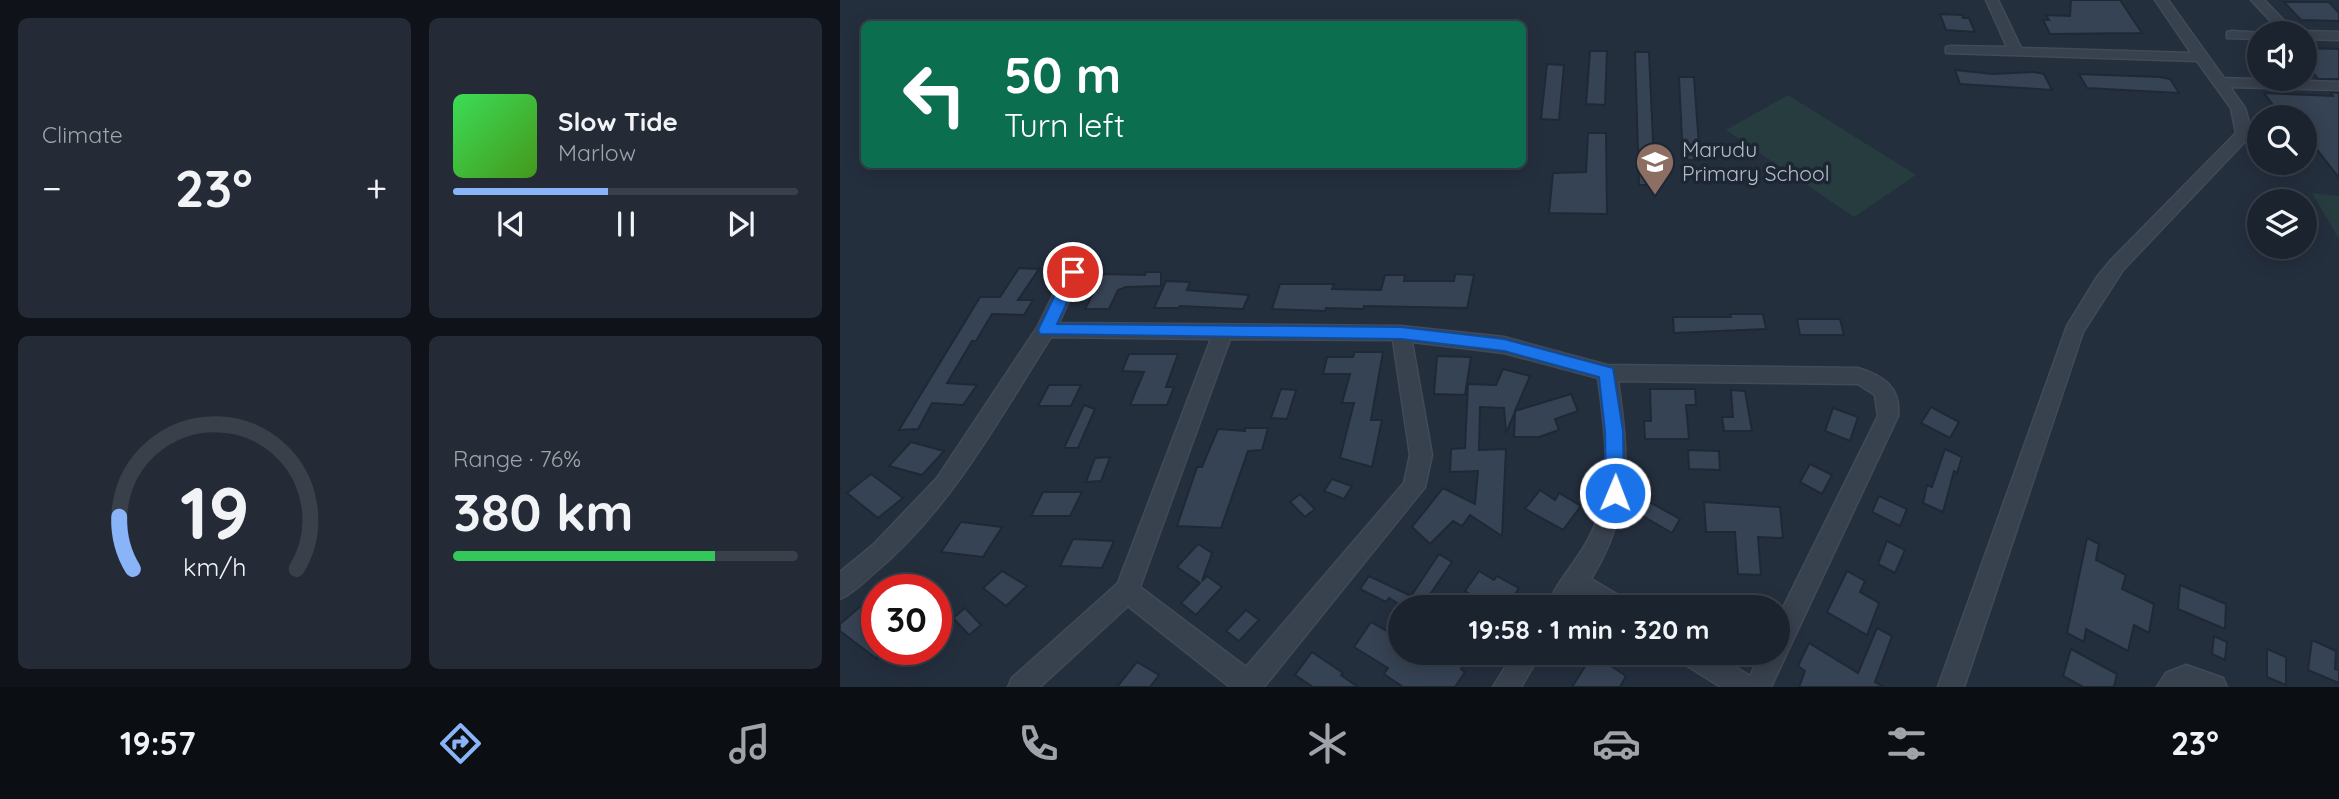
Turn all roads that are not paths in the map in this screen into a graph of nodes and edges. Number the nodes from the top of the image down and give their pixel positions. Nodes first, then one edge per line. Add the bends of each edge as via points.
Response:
1 (1992, 0) edge
2 (2161, 0) edge
3 (2257, 0) edge
4 (2277, 21) edge
5 (2247, 34) edge
6 (2232, 35) dead end
7 (2317, 35) edge
8 (2339, 36) edge
9 (1951, 50) dead end
10 (2016, 52) junction
11 (2202, 57) junction
12 (2219, 82) junction
13 (2339, 86) edge
14 (1073, 272) dead end
15 (1046, 330) junction
16 (1223, 331) junction
17 (1401, 333) junction
18 (1607, 373) junction
19 (1575, 582) junction
20 (840, 587) edge
21 (1127, 591) junction
22 (1567, 595) edge
23 (1596, 595) edge
24 (1790, 620) edge
25 (1521, 665) edge
26 (1709, 665) edge
27 (1768, 665) edge
28 (1250, 686) edge
29 (1021, 687) edge
30 (1506, 687) edge
31 (1745, 687) edge
32 (1758, 687) edge
33 (1951, 687) edge
34 (2170, 687) edge
35 (2214, 687) edge

1 - 10 street
2 - 11 street
3 - 4 street
5 - 6 street
7 - 8 street
9 - 10 street
10 - 11 street
11 - 12 street
12 - 13 street
12 - 33 street via 2242,118 2244,134 2117,265 2074,331
14 - 15 street
15 - 16 street
15 - 20 street via 945,485 881,553
16 - 17 street
16 - 21 street
17 - 18 street via 1504,345
17 - 28 street via 1421,455 1414,487
18 - 19 street via 1615,493 1599,542
18 - 24 street via 1858,376 1885,391 1888,416
19 - 22 street
19 - 23 street
21 - 28 street
21 - 29 street
25 - 30 street
26 - 31 street
27 - 32 street
34 - 35 street via 2183,677

